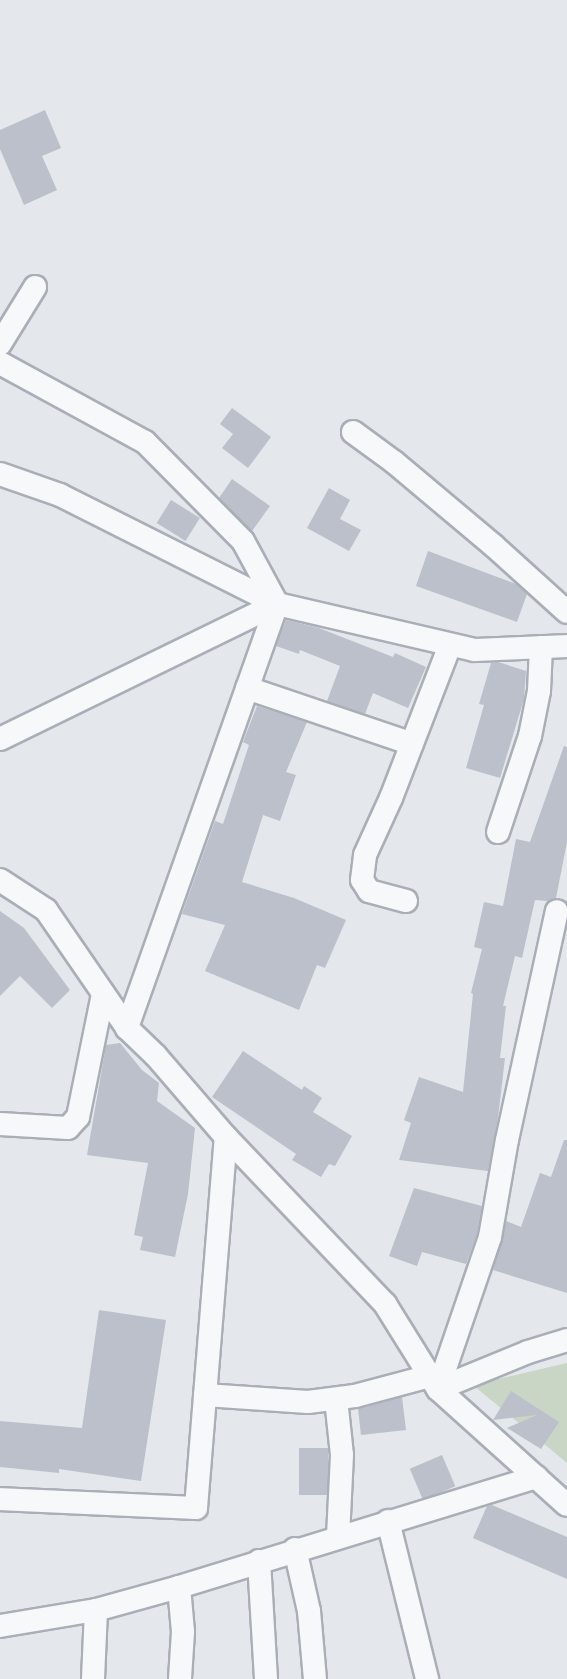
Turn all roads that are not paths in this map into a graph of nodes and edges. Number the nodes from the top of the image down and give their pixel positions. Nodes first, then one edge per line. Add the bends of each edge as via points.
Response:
1 (35, 286) dead end
2 (0, 344) edge
3 (0, 363) edge
4 (353, 432) dead end
5 (0, 474) edge
6 (278, 604) junction
7 (567, 612) edge
8 (450, 645) junction
9 (567, 646) edge
10 (541, 647) junction
11 (248, 688) junction
12 (0, 738) edge
13 (412, 744) junction
14 (498, 832) dead end
15 (0, 879) edge
16 (406, 901) dead end
17 (557, 911) dead end
18 (103, 994) junction
19 (127, 1028) junction
20 (0, 1124) edge
21 (226, 1137) junction
22 (567, 1340) edge
23 (434, 1383) junction
24 (205, 1395) junction
25 (336, 1399) junction
26 (536, 1477) junction
27 (0, 1499) edge
28 (567, 1504) edge
29 (388, 1521) junction
30 (338, 1536) junction
31 (295, 1549) junction
32 (259, 1562) junction
33 (179, 1587) junction
34 (96, 1610) junction
35 (0, 1626) edge
36 (93, 1679) edge
37 (180, 1679) edge
38 (266, 1679) edge
39 (315, 1679) edge
40 (427, 1679) edge

1 - 2 street
3 - 6 street via 145,442 243,541
4 - 7 street via 494,546
5 - 6 street via 60,495
6 - 8 street
6 - 11 street
6 - 12 street
8 - 10 street via 475,650
8 - 13 street
9 - 10 street
10 - 14 street via 539,691 530,736
11 - 13 street
11 - 19 street
13 - 16 street via 365,855 362,880 369,891
15 - 18 street via 46,910
17 - 23 street via 490,1237
18 - 19 street
18 - 20 street via 78,1117 68,1128
19 - 21 street
21 - 23 street via 385,1304
21 - 24 street
22 - 23 street
23 - 25 street
23 - 26 street
24 - 25 street via 308,1402
24 - 27 street via 196,1508
25 - 30 street via 342,1455
26 - 28 street
26 - 29 street
29 - 30 street
29 - 40 street
30 - 31 street
31 - 32 street
31 - 39 street via 309,1611
32 - 33 street
32 - 38 street
33 - 34 street
33 - 37 street via 183,1632
34 - 35 street
34 - 36 street

